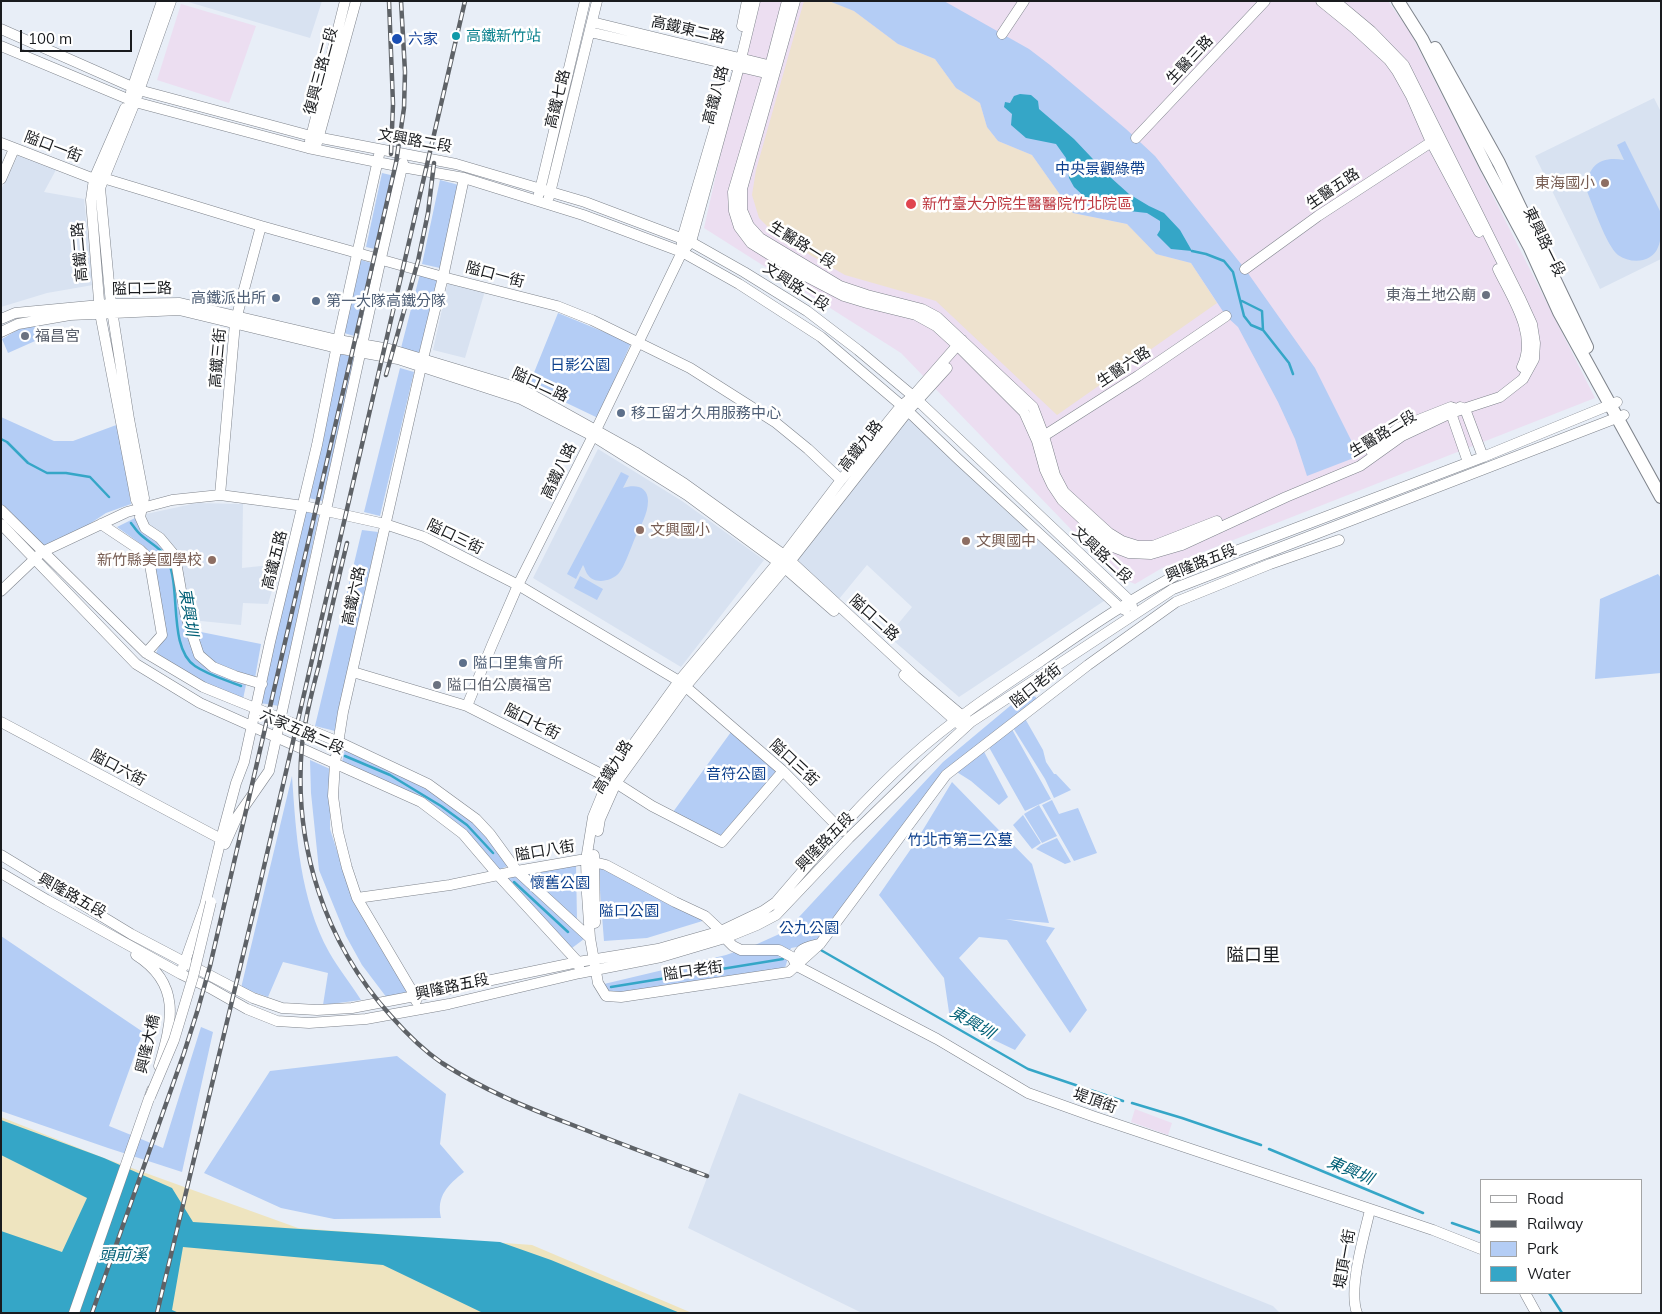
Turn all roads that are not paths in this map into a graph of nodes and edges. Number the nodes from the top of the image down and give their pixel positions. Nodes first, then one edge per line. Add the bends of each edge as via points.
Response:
1 (162, 1) edge
2 (171, 1) edge
3 (345, 1) edge
4 (356, 1) edge
5 (585, 1) edge
6 (597, 1) edge
7 (747, 1) edge
8 (755, 1) edge
9 (787, 1) edge
10 (795, 1) edge
11 (1024, 1) edge
12 (1265, 1) edge
13 (1321, 1) edge
14 (1335, 1) edge
15 (1398, 1) edge
16 (1406, 1) edge
17 (591, 27) junction
18 (1, 29) edge
19 (1002, 34) dead end
20 (1, 46) edge
21 (737, 61) junction
22 (773, 71) junction
23 (136, 88) junction
24 (132, 101) junction
25 (314, 137) junction
26 (1136, 138) dead end
27 (1435, 139) junction
28 (1, 142) edge
29 (14, 148) junction
30 (312, 148) junction
31 (380, 150) junction
32 (406, 155) junction
33 (378, 162) junction
34 (402, 167) junction
35 (1, 178) edge
36 (464, 178) junction
37 (99, 179) junction
38 (546, 190) junction
39 (543, 201) junction
40 (261, 226) junction
41 (687, 241) junction
42 (358, 252) junction
43 (682, 252) junction
44 (381, 258) junction
45 (1245, 269) dead end
46 (443, 277) junction
47 (111, 308) junction
48 (99, 309) junction
49 (1226, 316) dead end
50 (1, 319) edge
51 (236, 319) junction
52 (1, 332) edge
53 (638, 343) junction
54 (338, 344) junction
55 (962, 346) junction
56 (361, 348) junction
57 (422, 362) junction
58 (915, 398) junction
59 (1614, 404) junction
60 (905, 409) junction
61 (1458, 409) junction
62 (1620, 417) junction
63 (595, 433) junction
64 (1040, 438) junction
65 (1483, 457) junction
66 (1468, 462) junction
67 (841, 480) junction
68 (1661, 481) edge
69 (220, 495) junction
70 (1661, 497) edge
71 (304, 506) junction
72 (141, 508) junction
73 (1, 510) edge
74 (326, 511) junction
75 (1, 524) edge
76 (101, 524) junction
77 (385, 524) junction
78 (1339, 540) dead end
79 (42, 552) junction
80 (34, 560) junction
81 (784, 562) junction
82 (518, 585) junction
83 (1, 591) edge
84 (1130, 601) junction
85 (1119, 607) junction
86 (1134, 614) junction
87 (146, 653) junction
88 (353, 672) junction
89 (262, 684) junction
90 (682, 684) junction
91 (467, 706) junction
92 (256, 710) junction
93 (281, 718) junction
94 (958, 718) junction
95 (1, 722) edge
96 (968, 725) junction
97 (252, 726) junction
98 (277, 737) junction
99 (339, 742) junction
100 (335, 763) junction
101 (783, 771) junction
102 (613, 781) junction
103 (839, 828) junction
104 (849, 838) junction
105 (222, 843) junction
106 (1, 855) edge
107 (590, 861) junction
108 (517, 871) junction
109 (1, 873) edge
110 (498, 874) junction
111 (1, 880) edge
112 (357, 898) junction
113 (723, 934) junction
114 (590, 938) junction
115 (820, 944) junction
116 (802, 948) junction
117 (779, 950) junction
118 (594, 959) junction
119 (185, 962) junction
120 (578, 962) junction
121 (797, 966) junction
122 (580, 973) junction
123 (181, 974) junction
124 (597, 978) junction
125 (415, 996) junction
126 (419, 1009) junction
127 (150, 1097) junction
128 (1370, 1210) junction
129 (1480, 1249) edge
130 (1526, 1294) edge
131 (74, 1313) edge
132 (1356, 1313) edge
133 (1536, 1313) edge

1 - 23 street, 高鐵二路
2 - 23 street, 高鐵二路
3 - 25 street, 復興三路二段
4 - 25 street, 復興三路二段
5 - 38 street, 高鐵七路
6 - 17 street, 高鐵七路
7 - 21 street, 高鐵八路
8 - 21 street, 高鐵八路
9 - 22 street, 生醫路一段
10 - 22 street, 生醫路一段
11 - 19 street
12 - 26 street, 生醫三路
13 - 27 street, 生醫路二段 via 1393,66
14 - 27 street, 生醫路二段 via 1404,64
15 - 59 main road, 東興路一段 via 1422,39 1518,223 1559,312
16 - 59 main road, 東興路一段 via 1482,130
17 - 21 street, 高鐵東二路
17 - 38 street, 高鐵七路
18 - 23 street, 文興路二段
20 - 24 street, 文興路二段
21 - 22 street, 高鐵東二路
21 - 41 street, 高鐵八路
22 - 55 street, 生醫路一段 via 742,189 742,210 749,226 760,238 840,286 922,309 937,317
23 - 24 street, 高鐵二路
23 - 25 street, 文興路二段
24 - 30 street, 文興路二段
24 - 37 street, 高鐵二路
25 - 30 street, 復興三路二段
25 - 31 street, 文興路二段
27 - 45 street, 生醫五路 via 1318,216
27 - 61 street, 生醫路二段 via 1521,300 1532,324 1535,343 1534,359 1523,379 1500,397
28 - 29 street, 隘口一街
29 - 35 street
29 - 37 street, 隘口一街
30 - 33 street, 文興路二段
31 - 32 street, 文興路二段
31 - 33 street, 高鐵五路
32 - 34 street, 高鐵五路
32 - 38 street, 文興路二段 via 456,164
33 - 34 street, 文興路二段
33 - 42 street, 高鐵五路
34 - 36 street, 文興路二段
34 - 44 street, 高鐵五路
36 - 39 street, 文興路二段
36 - 46 street, 高鐵六路
37 - 40 street, 隘口一街
37 - 47 street, 高鐵二路
37 - 48 street, 高鐵二路 via 90,200
38 - 39 street, 高鐵七路
38 - 41 street, 文興路二段
39 - 43 street, 文興路二段
40 - 42 street, 隘口一街
40 - 51 street, 高鐵三街
41 - 43 street, 高鐵八路
41 - 58 street, 文興路二段 via 807,311
42 - 44 street, 隘口一街
42 - 54 street, 高鐵五路
43 - 53 street, 高鐵八路
43 - 60 street, 文興路二段 via 821,337
44 - 46 street, 隘口一街
44 - 56 street, 高鐵五路
46 - 53 street, 隘口一街 via 557,306
46 - 57 street, 高鐵六路
47 - 48 street, 隘口二路
47 - 51 street, 隘口二路 via 179,310
47 - 72 street, 高鐵二路 via 144,498
48 - 50 street, 隘口二路 via 15,313
48 - 52 street, 隘口二路 via 18,324
48 - 72 street, 高鐵二路 via 136,500
49 - 64 street, 生醫六路
51 - 54 street, 隘口二路
51 - 69 street, 高鐵三街
53 - 63 street, 高鐵八路
53 - 67 street, 隘口一街 via 690,368 776,422
54 - 56 street, 隘口二路
54 - 71 street, 高鐵五路
55 - 58 street, 高鐵九路
55 - 64 street, 生醫路二段 via 1024,412
56 - 57 street, 隘口二路
56 - 74 street, 高鐵五路
57 - 63 street, 隘口二路 via 522,399
57 - 77 street, 高鐵六路
58 - 60 street, 高鐵九路
58 - 84 street, 文興路二段
59 - 62 main road, 東興路一段
59 - 65 street, 興隆路五段
60 - 67 street, 高鐵九路
60 - 81 street, 高鐵九路
60 - 85 street, 文興路二段
61 - 64 street, 生醫路二段 via 1402,436 1360,466 1182,545 1151,554 1129,553 1112,546 1062,500 1045,470
61 - 65 street
61 - 66 street
62 - 68 main road, 東興路一段
62 - 70 main road, 東興路一段
62 - 86 street, 興隆路五段 via 1173,589
63 - 81 street, 隘口二路
63 - 82 street, 高鐵八路
65 - 66 street, 興隆路五段
66 - 84 street, 興隆路五段 via 1186,570
67 - 81 street, 高鐵九路
69 - 71 street, 隘口三街
69 - 72 street, 隘口三街 via 172,500
71 - 74 street, 隘口三街
71 - 89 street, 高鐵五路
72 - 76 street, 隘口三街
72 - 89 street, 高鐵二路 via 140,517 145,528 160,538 175,556 185,613 199,655 213,667
73 - 79 street, 六家五路二段
74 - 77 street, 隘口三街
74 - 93 street, 高鐵五路
75 - 80 street, 六家五路二段
76 - 79 street, 隘口三街
76 - 87 street via 149,559 162,635
77 - 82 street, 隘口三街 via 424,537
77 - 88 street, 高鐵六路
78 - 115 street, 隘口老街 via 1176,602 953,769
79 - 80 street, 隘口三街
79 - 87 street, 六家五路二段
80 - 83 street, 隘口三街
80 - 97 street, 六家五路二段 via 136,664 200,703
81 - 90 street, 高鐵九路
81 - 94 street, 隘口二路
82 - 90 street, 隘口三街
82 - 91 street, 高鐵八路
84 - 85 street, 興隆路五段
84 - 86 street, 文興路二段
85 - 86 street, 文興路二段
85 - 94 street, 興隆路五段
86 - 96 street, 興隆路五段
87 - 92 street, 六家五路二段 via 203,688
88 - 91 street, 隘口七街
88 - 99 street, 高鐵六路
89 - 92 street, 高鐵五路
90 - 101 street, 隘口三街
90 - 102 street, 高鐵九路
91 - 102 street, 隘口七街
92 - 93 street, 六家五路二段
92 - 97 street, 高鐵五路
93 - 98 street, 高鐵五路
93 - 99 street, 六家五路二段
94 - 96 street, 隘口二路
94 - 103 street, 興隆路五段 via 910,758
95 - 105 street, 隘口六街
96 - 104 street, 興隆路五段
97 - 98 street, 六家五路二段
97 - 105 street, 高鐵五路
98 - 100 street, 六家五路二段
98 - 105 street, 高鐵五路 via 269,770
99 - 100 street, 高鐵六路
99 - 108 street, 六家五路二段 via 428,784 476,819
100 - 110 street, 六家五路二段 via 421,802 463,834
100 - 112 street, 高鐵六路 via 333,796 338,832
101 - 102 street, 隘口七街 via 722,842 652,806
101 - 103 street, 隘口三街
102 - 107 street, 高鐵九路 via 593,816
103 - 104 street, 隘口三街
103 - 113 street, 興隆路五段 via 776,902
104 - 113 street, 興隆路五段 via 776,914 757,925
105 - 119 street, 高鐵五路
105 - 127 street, 興隆大橋, bridge via 193,977 174,1040
106 - 119 street, 興隆路五段 via 131,934
107 - 108 street, 隘口八街
107 - 113 street, 隘口八街 via 606,865 705,916
107 - 114 street, 高鐵九路 via 587,894
107 - 118 street, 高鐵九路 via 596,933
108 - 110 street, 隘口八街
108 - 114 street, 六家五路二段
109 - 123 street, 興隆路五段
110 - 112 street, 隘口八街 via 450,885
110 - 120 street, 六家五路二段
111 - 127 street, 興隆大橋, bridge via 142,959 162,978 171,1011 170,1024
112 - 125 street, 高鐵六路
113 - 117 street via 741,950
113 - 118 street, 興隆路五段
113 - 124 street, 興隆路五段
114 - 118 street, 高鐵九路
115 - 116 street
115 - 121 street, 隘口老街
116 - 117 street
116 - 121 street via 797,955
117 - 121 street, 堤頂街 via 792,957
118 - 120 street, 興隆路五段
118 - 124 street
119 - 123 street, 高鐵五路
119 - 125 street, 興隆路五段 via 252,998 282,1008 352,1008
120 - 122 street
120 - 125 street, 興隆路五段
121 - 124 street, 隘口老街 via 789,972 620,997 606,996
121 - 128 street, 堤頂街 via 937,1039 1028,1092
122 - 124 street, 興隆路五段
122 - 126 street, 興隆路五段
123 - 126 street, 興隆路五段 via 277,1021 366,1019
125 - 126 street, 高鐵六路
127 - 131 street, 興隆大橋
128 - 129 street, 堤頂街
128 - 132 street, 堤頂一街 via 1354,1285
130 - 133 street

